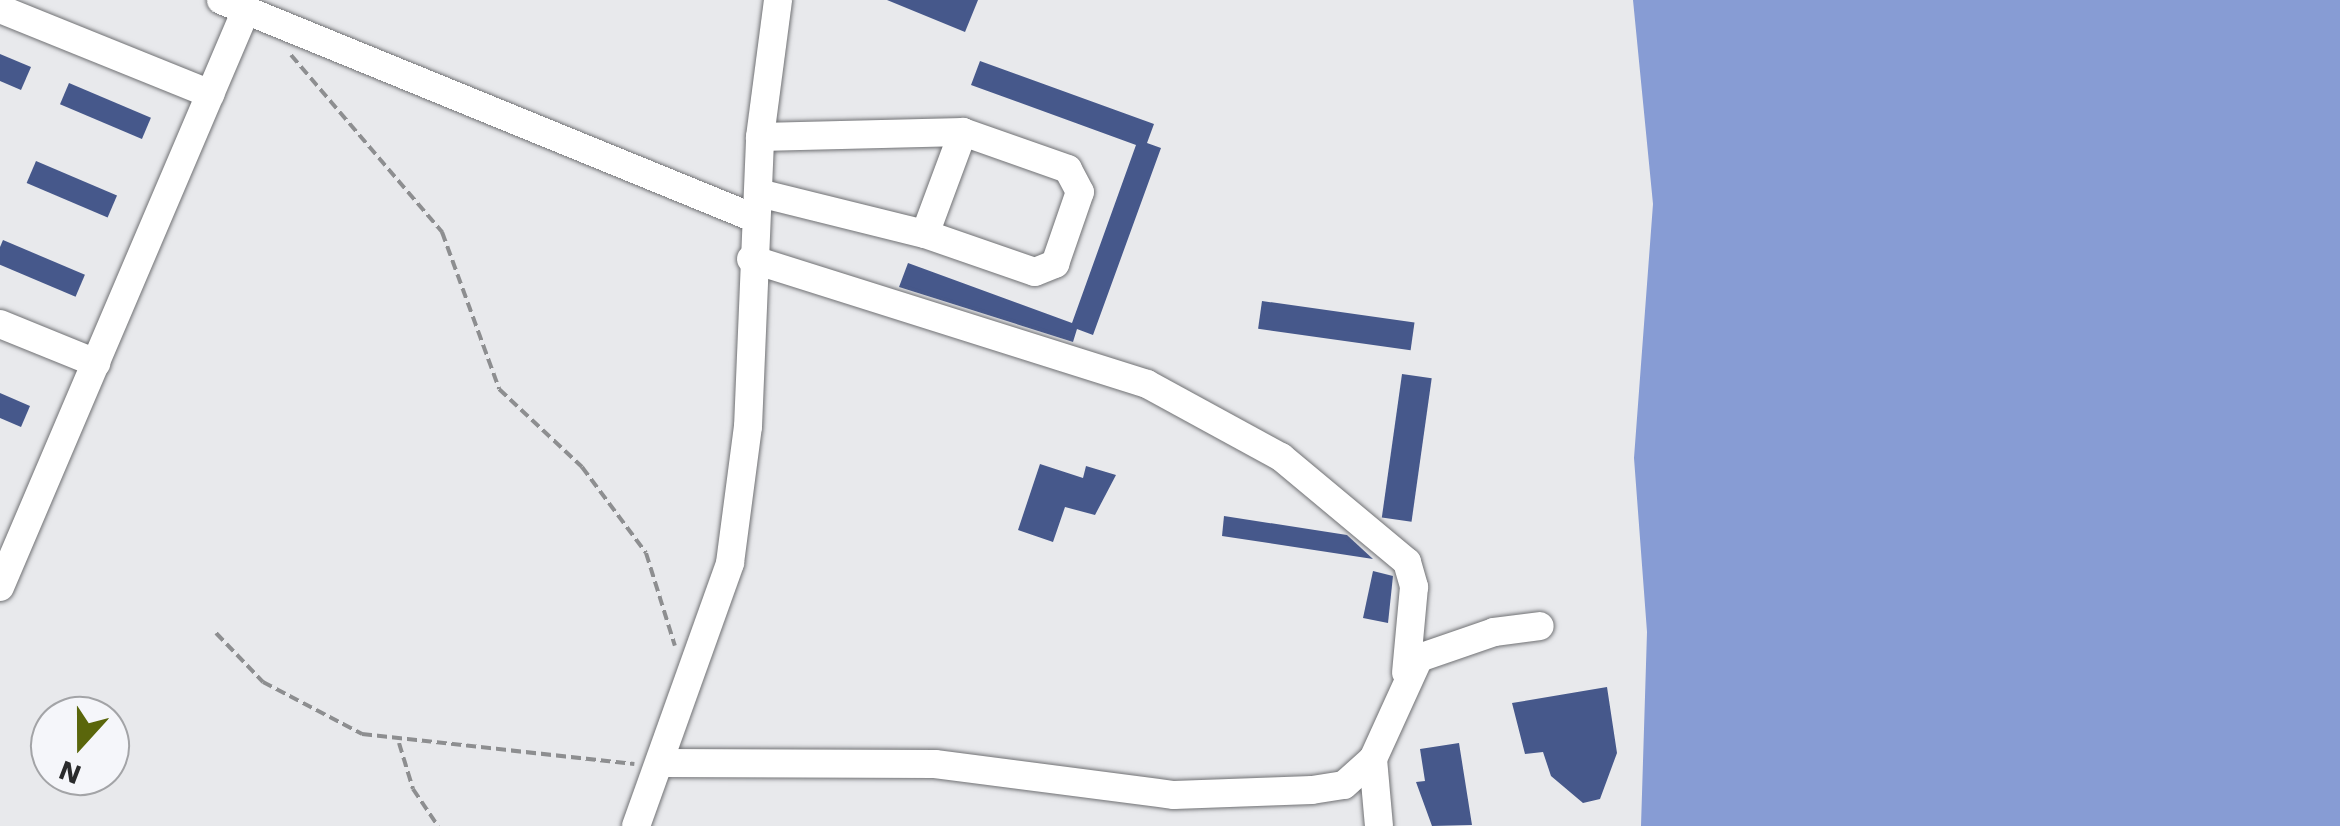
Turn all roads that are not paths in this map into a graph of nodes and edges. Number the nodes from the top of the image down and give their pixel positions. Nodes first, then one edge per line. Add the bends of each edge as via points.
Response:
1 (778, 0) edge
2 (233, 5) edge
3 (0, 10) edge
4 (210, 94) junction
5 (962, 132) junction
6 (760, 137) junction
7 (756, 205) junction
8 (925, 234) junction
9 (751, 258) junction
10 (0, 324) edge
11 (96, 363) junction
12 (0, 588) edge
13 (1540, 626) dead end
14 (1406, 673) junction
15 (1372, 759) junction
16 (663, 763) junction
17 (636, 826) edge
18 (1379, 826) edge

1 - 6 street
2 - 4 street
2 - 7 street
3 - 4 street
4 - 11 street
5 - 6 street
5 - 8 street
5 - 8 street via 1078,179 1054,264 1028,271
6 - 7 street
7 - 8 street
7 - 9 street
9 - 14 street via 1147,384 1281,457 1407,562 1414,587
9 - 16 street via 748,427 730,563
10 - 11 street
11 - 12 street
13 - 14 street via 1430,652
14 - 15 street
15 - 16 street via 1344,785 1255,797 935,764
15 - 18 street
16 - 17 street

